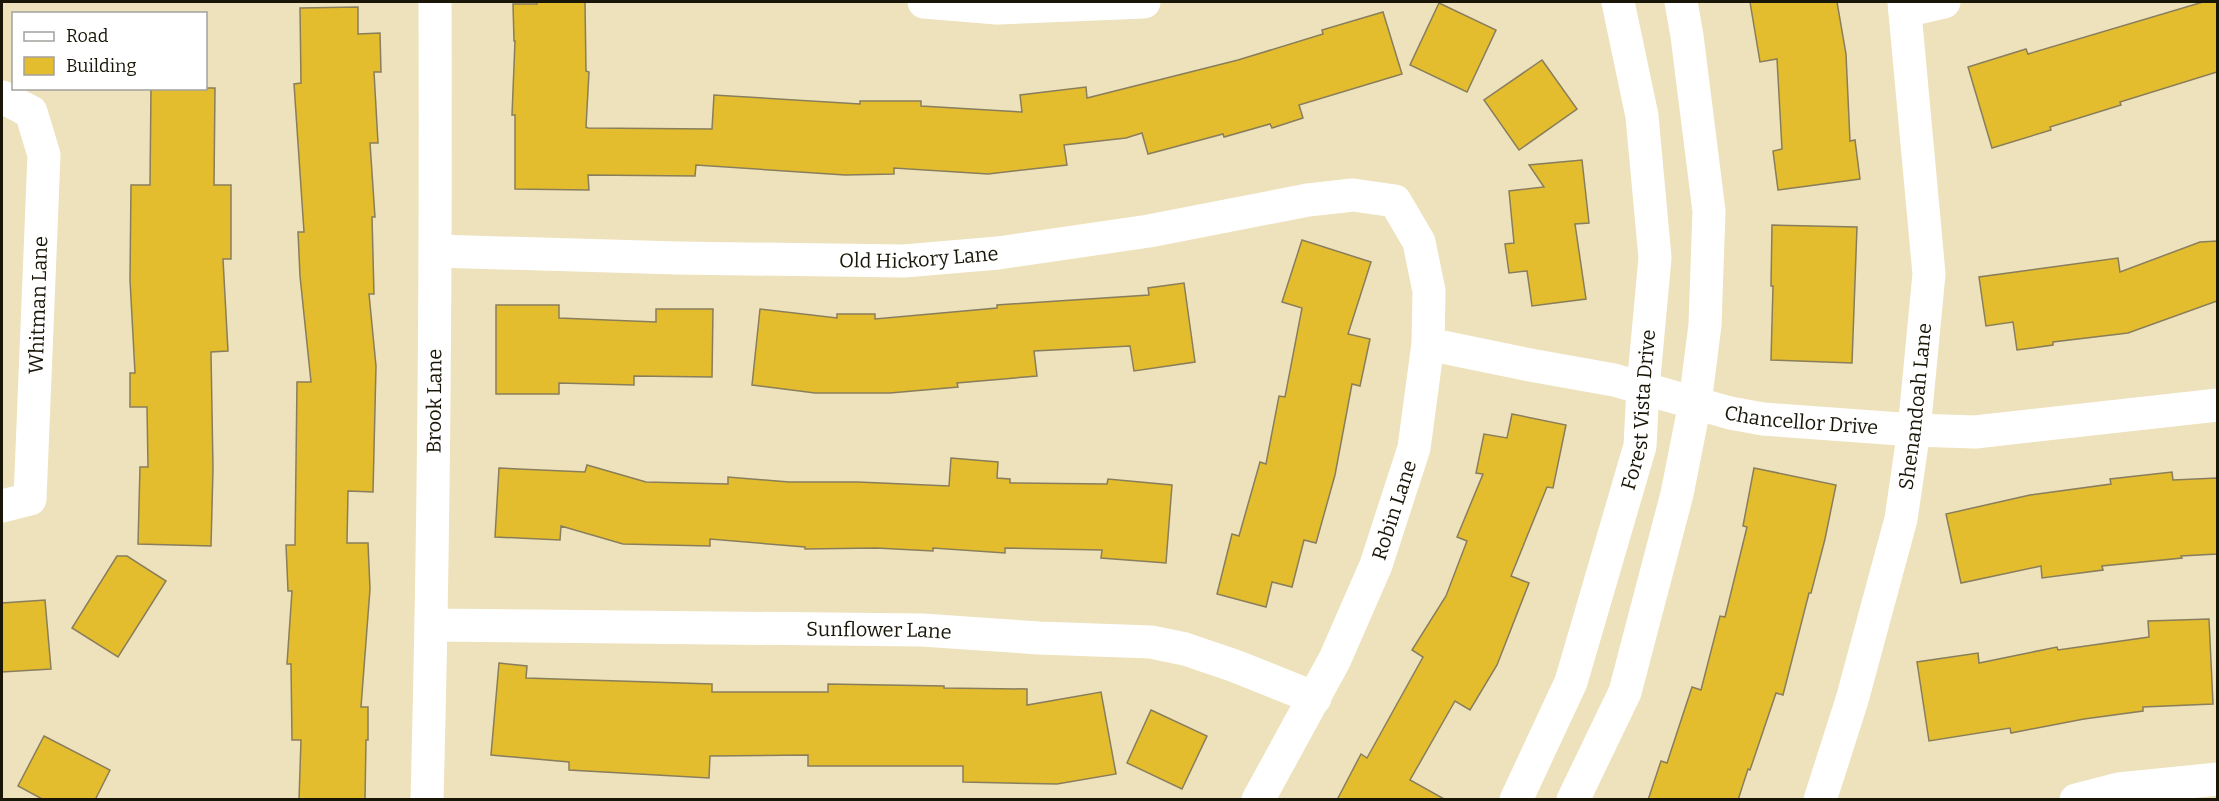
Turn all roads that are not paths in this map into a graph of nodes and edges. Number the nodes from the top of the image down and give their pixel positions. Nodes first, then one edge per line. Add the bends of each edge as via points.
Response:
1 (435, 2) edge
2 (924, 2) edge
3 (1144, 2) edge
4 (1618, 2) edge
5 (1681, 2) edge
6 (1944, 2) edge
7 (1904, 6) edge
8 (2, 97) edge
9 (1395, 201) joint
10 (436, 251) junction
11 (1428, 344) junction
12 (1643, 388) junction
13 (1695, 403) junction
14 (2217, 405) edge
15 (1914, 430) junction
16 (16, 502) edge
17 (432, 625) junction
18 (1315, 698) junction
19 (2217, 779) edge
20 (1824, 798) edge
21 (427, 800) edge
22 (1258, 800) edge
23 (1516, 800) edge
24 (1573, 800) edge
25 (2076, 800) edge

1 - 10 street, Brook Lane
2 - 3 street via 996,8
4 - 12 street, Forest Vista Drive via 1641,116 1655,258
5 - 13 street via 1709,211 1706,325
6 - 7 street
7 - 15 street, Shenandoah Lane via 1929,274
8 - 16 street, Whitman Lane via 31,112 44,154
9 - 10 street, Old Hickory Lane via 1353,195 1308,200 1149,231 998,253 904,261
9 - 11 street, Robin Lane via 1419,242 1429,291
10 - 17 street, Brook Lane
11 - 12 street, Chancellor Drive
11 - 18 street, Robin Lane via 1414,448 1376,565
12 - 13 street, Chancellor Drive
12 - 23 street, Forest Vista Drive via 1640,446 1574,671
13 - 15 street, Chancellor Drive via 1764,419
13 - 24 street via 1677,494 1625,692
14 - 15 street, Chancellor Drive via 1975,432
15 - 20 street, Shenandoah Lane via 1901,519
17 - 18 street, Sunflower Lane via 922,630 1150,642 1185,649
17 - 21 street, Brook Lane
18 - 22 street, Robin Lane
19 - 25 street via 2119,789

